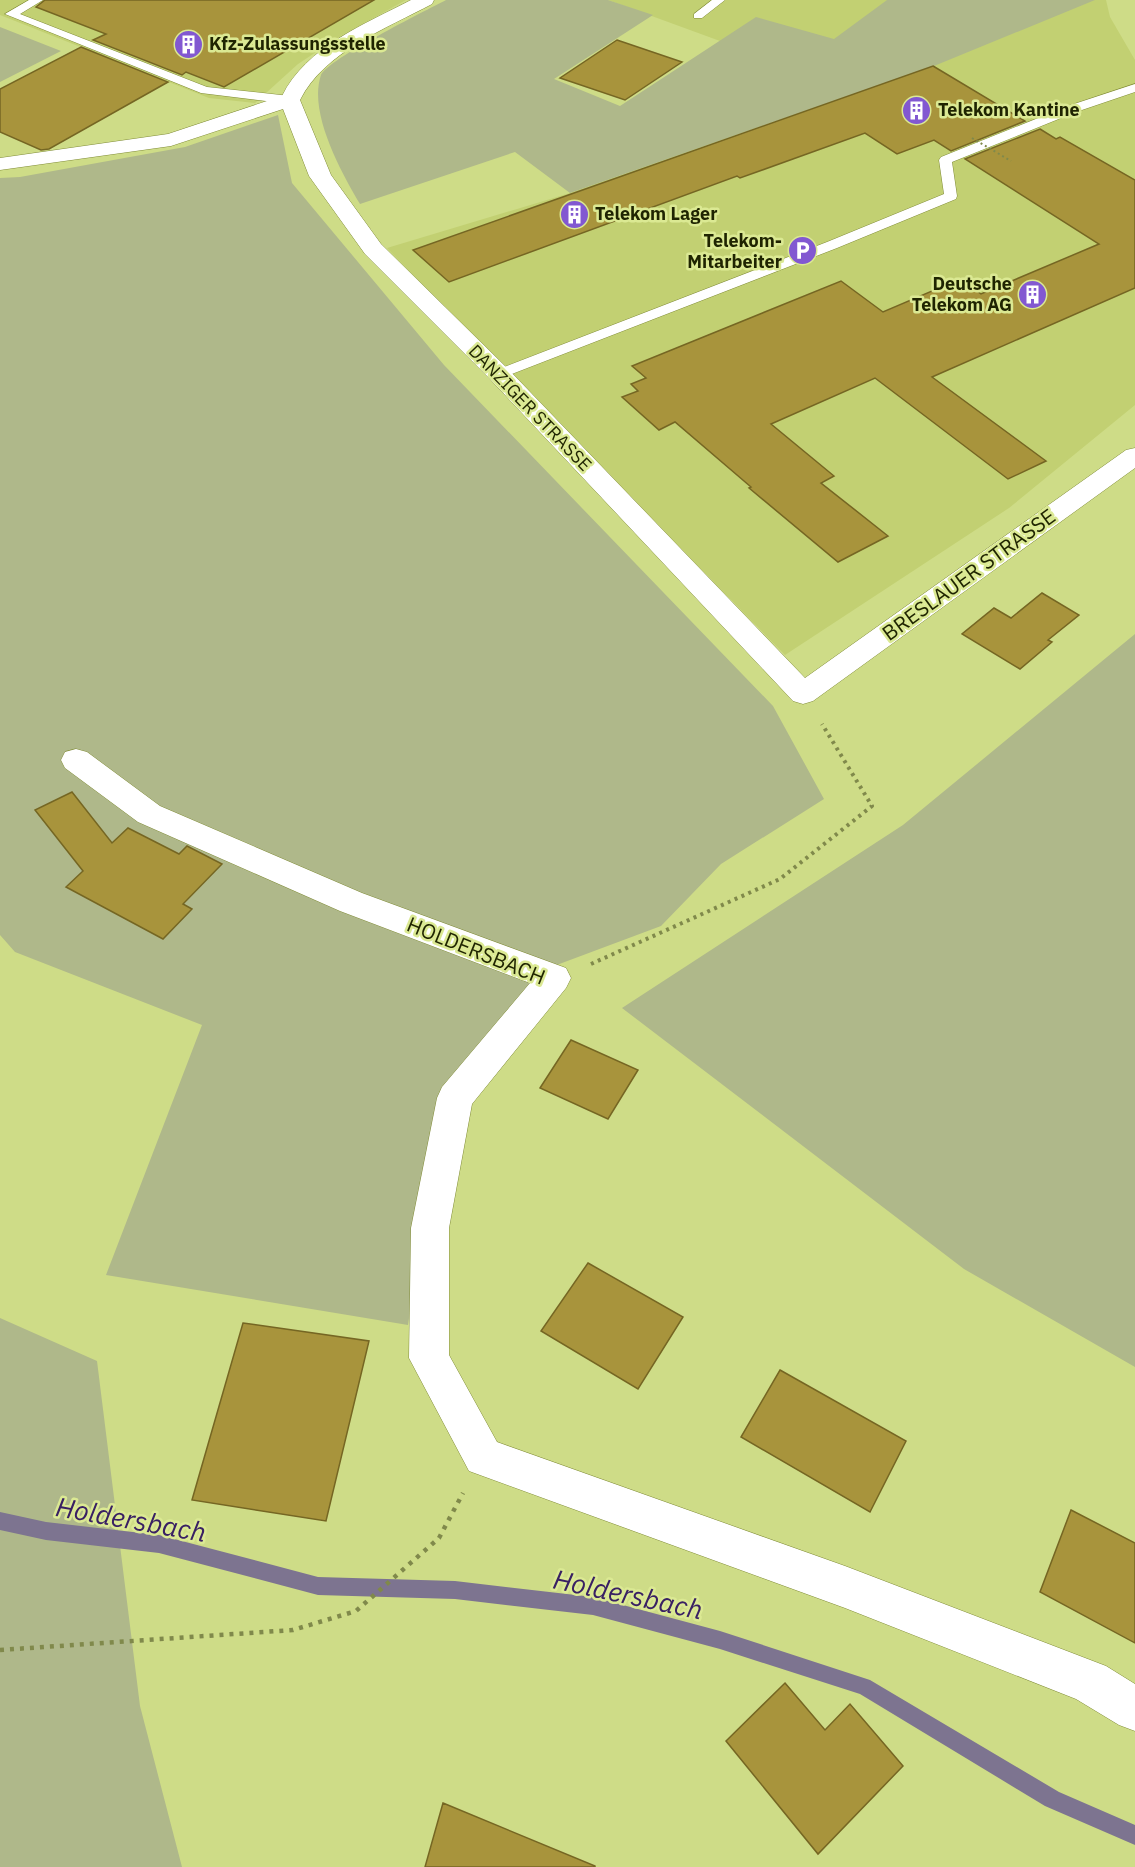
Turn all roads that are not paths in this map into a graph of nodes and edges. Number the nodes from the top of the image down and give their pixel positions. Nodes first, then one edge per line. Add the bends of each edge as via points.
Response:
1 (37, 0) edge
2 (425, 0) edge
3 (719, 0) edge
4 (698, 16) dead end
5 (1135, 88) edge
6 (290, 100) junction
7 (0, 164) edge
8 (499, 374) junction
9 (1135, 456) edge
10 (803, 694) joint
11 (76, 760) dead end
12 (1135, 1709) edge

1 - 6 lane via 11,14 205,90
2 - 6 street via 311,67 293,87
3 - 4 lane
5 - 8 lane via 945,160 951,196
6 - 7 street via 171,140
6 - 8 street, DANZIGER STRASSE via 320,176 373,249
8 - 10 street, DANZIGER STRASSE
9 - 10 street, BRESLAUER STRASSE
11 - 12 street, HOLDERSBACH via 149,814 351,902 554,978 455,1098 430,1228 429,1358 483,1457 878,1600 1090,1682

